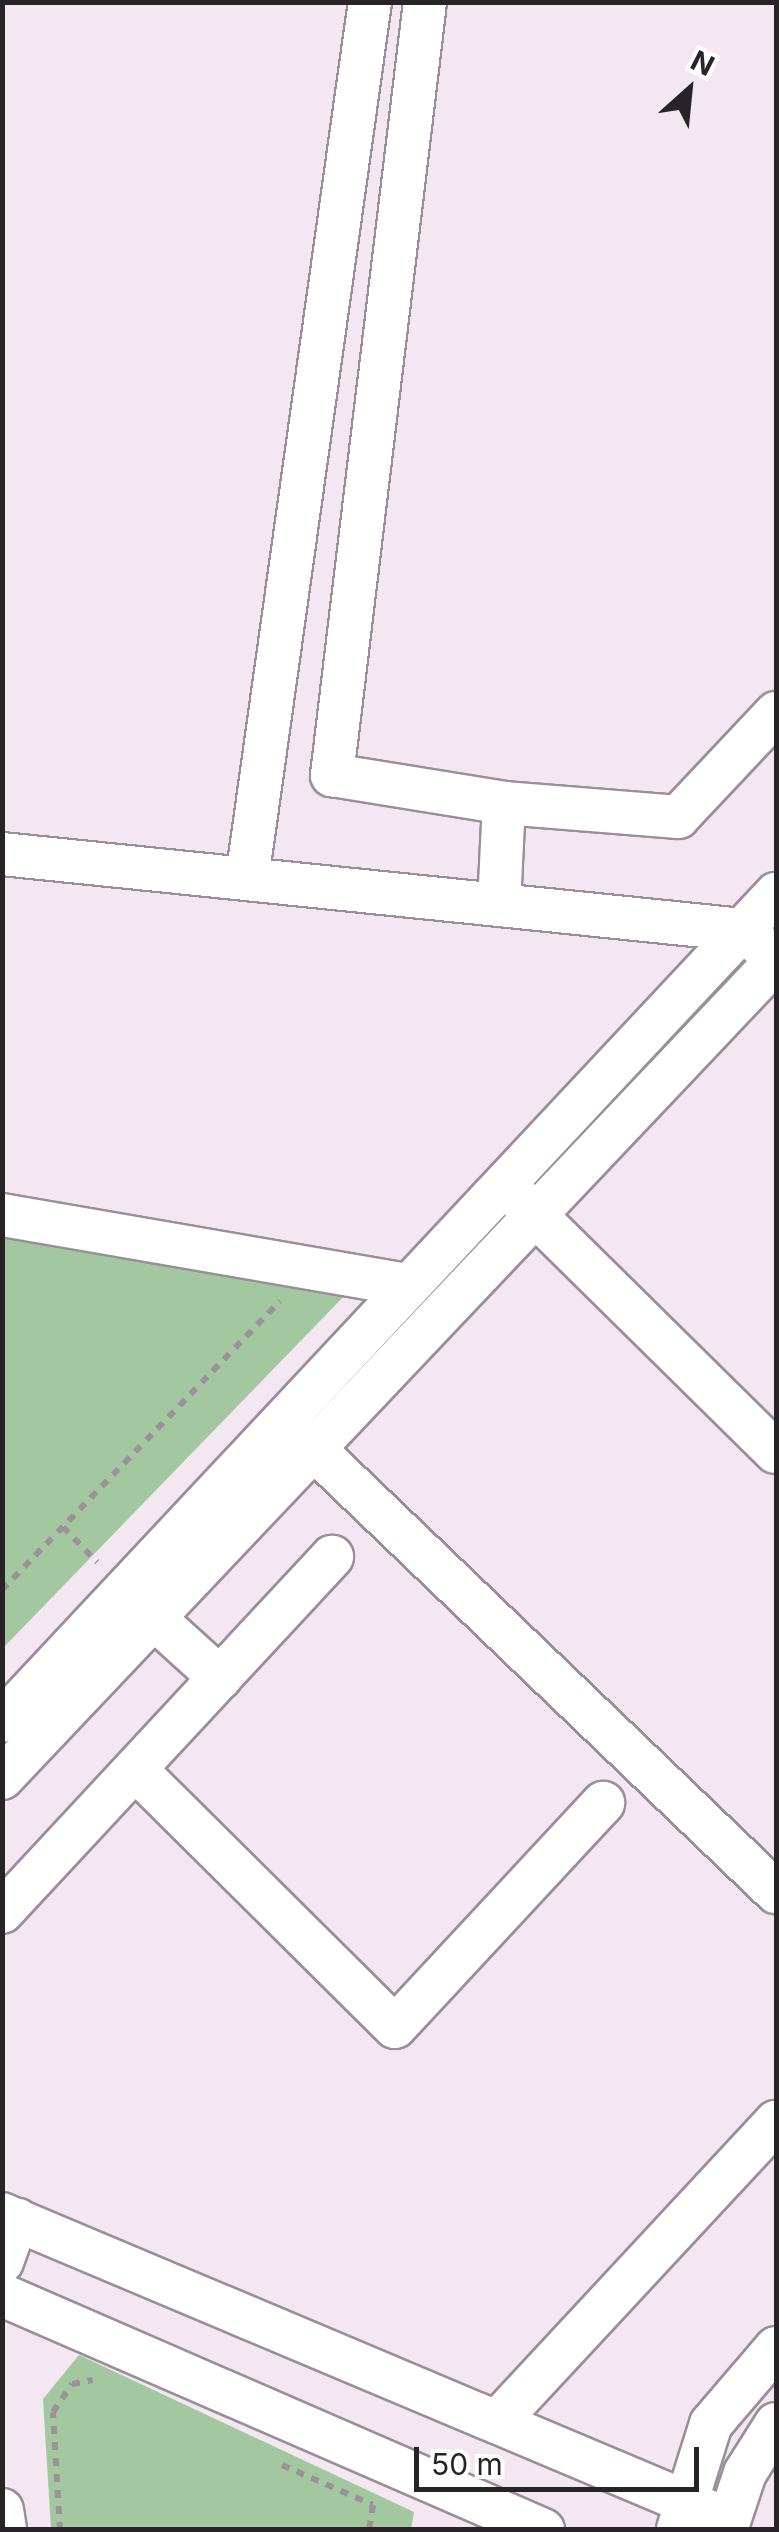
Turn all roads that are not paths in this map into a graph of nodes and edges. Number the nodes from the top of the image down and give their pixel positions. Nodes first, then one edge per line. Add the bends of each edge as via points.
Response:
1 (370, 2) edge
2 (425, 2) edge
3 (776, 713) edge
4 (504, 803) junction
5 (2, 854) edge
6 (247, 879) junction
7 (776, 894) edge
8 (499, 905) junction
9 (743, 930) junction
10 (776, 961) edge
11 (504, 1184) junction
12 (2, 1215) edge
13 (536, 1215) junction
14 (409, 1285) junction
15 (283, 1420) junction
16 (314, 1450) junction
17 (776, 1452) edge
18 (332, 1558) dead end
19 (140, 1605) junction
20 (220, 1678) junction
21 (2, 1721) edge
22 (135, 1769) junction
23 (2, 1778) edge
24 (603, 1803) dead end
25 (776, 1892) edge
26 (2, 1912) edge
27 (776, 2122) edge
28 (10, 2217) edge
29 (2, 2262) edge
30 (2, 2295) edge
31 (776, 2348) edge
32 (497, 2422) junction
33 (776, 2424) edge
34 (2, 2510) edge
35 (471, 2514) edge
36 (682, 2516) edge
37 (728, 2524) edge
38 (5, 2530) edge
39 (543, 2530) edge

1 - 6 street
2 - 4 street via 332,776
3 - 4 street via 678,816
4 - 8 street
5 - 6 street
6 - 8 street
7 - 9 street
8 - 9 street
9 - 10 street
9 - 11 street
10 - 13 street
11 - 13 street
11 - 14 street
12 - 14 street
13 - 16 street
13 - 17 street
14 - 15 street
15 - 16 street
15 - 19 street
16 - 19 street
16 - 25 street
18 - 20 street
19 - 20 street
19 - 21 street
19 - 23 street
20 - 22 street
22 - 24 street via 395,2027
22 - 26 street
27 - 32 street
28 - 29 street
28 - 32 street
30 - 35 street
31 - 36 street via 711,2424
32 - 36 street
33 - 37 street via 744,2473
34 - 38 street
35 - 39 street
36 - 37 street

